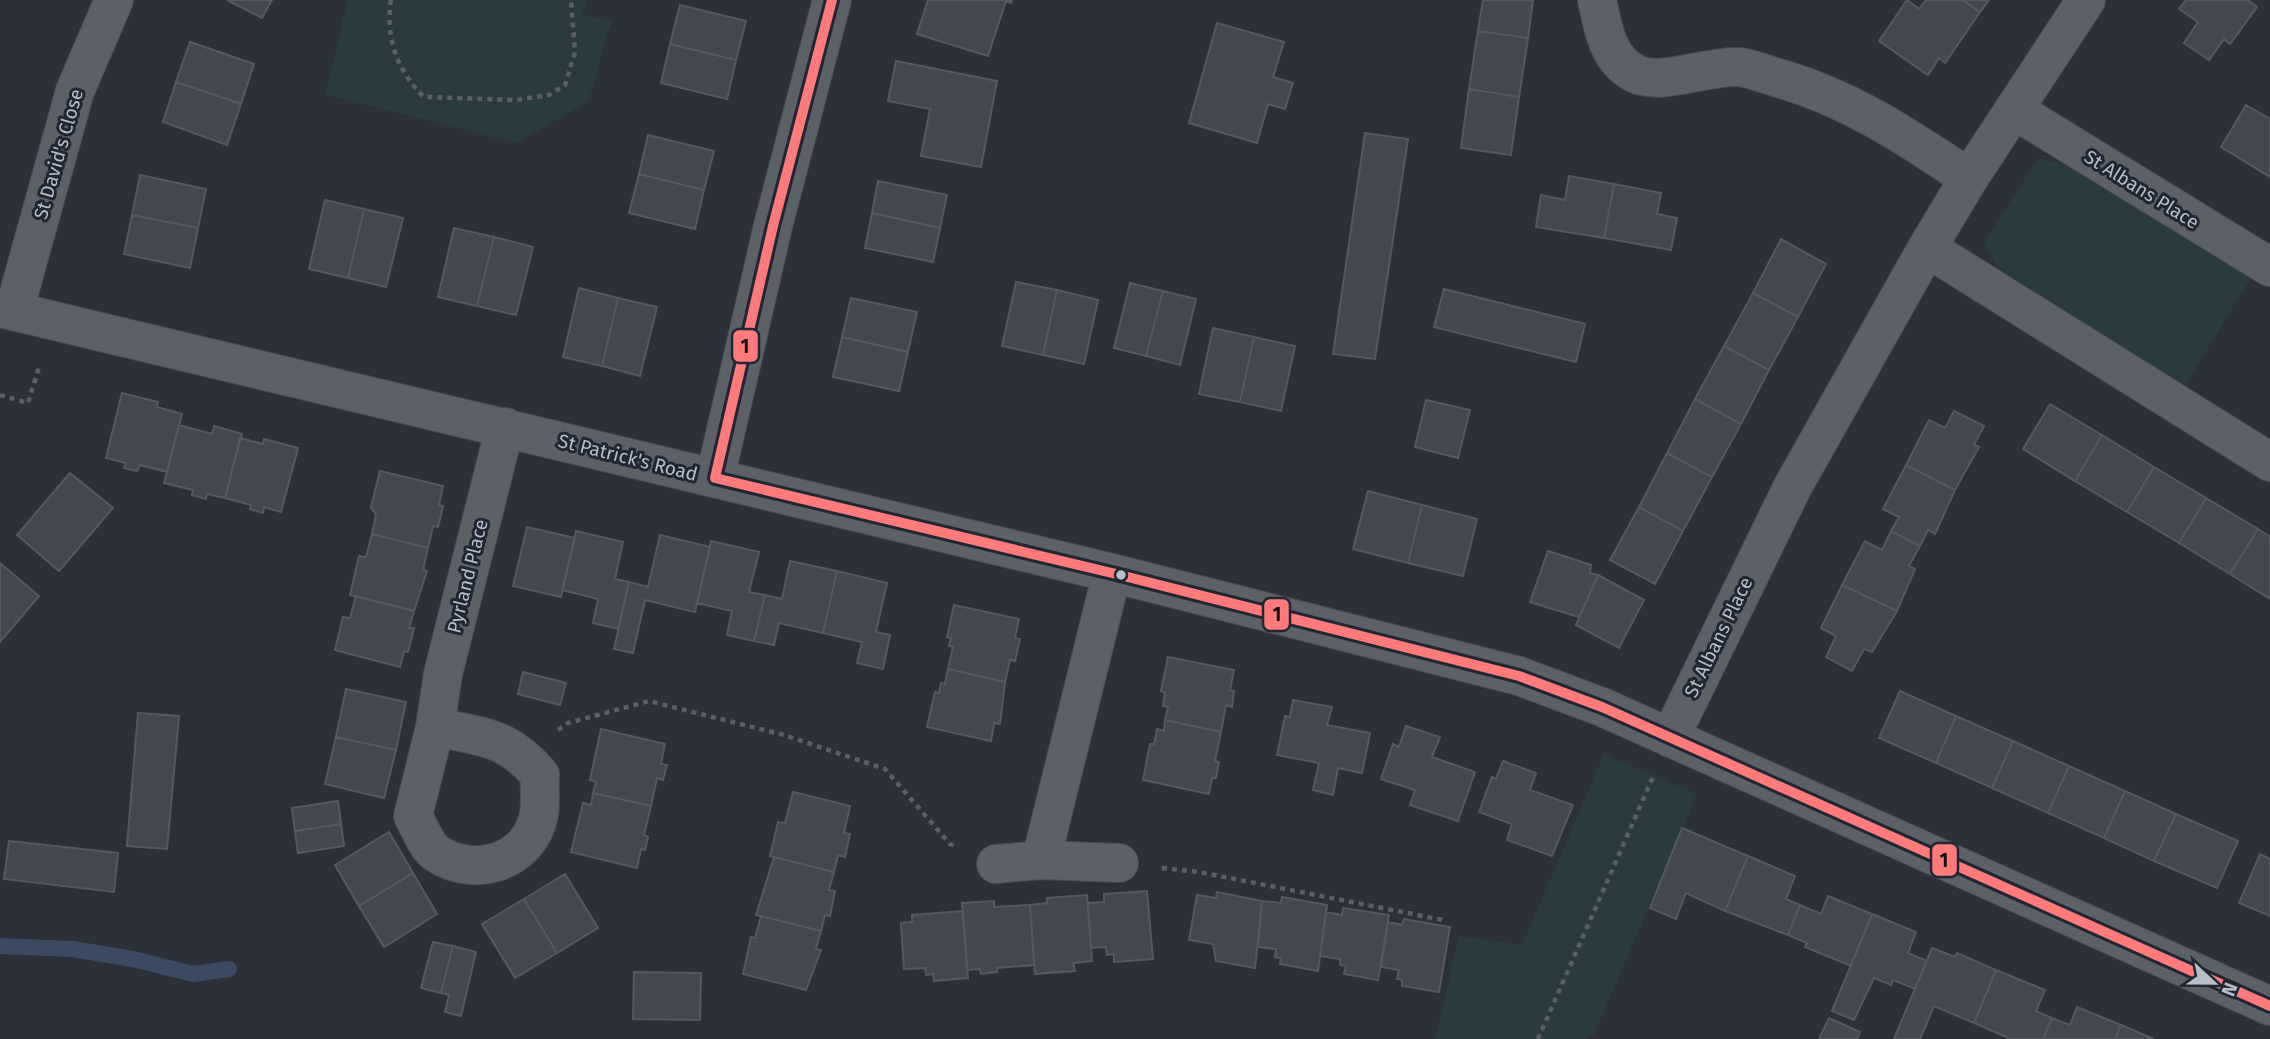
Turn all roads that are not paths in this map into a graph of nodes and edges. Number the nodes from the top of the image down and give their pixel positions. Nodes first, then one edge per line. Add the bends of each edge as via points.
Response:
1 (114, 0) edge
2 (832, 0) edge
3 (1597, 0) edge
4 (2086, 0) edge
5 (2014, 110) junction
6 (1969, 178) junction
7 (1927, 248) junction
8 (2270, 267) edge
9 (7, 309) edge
10 (505, 426) junction
11 (2270, 461) edge
12 (715, 478) junction
13 (1112, 573) junction
14 (435, 727) junction
15 (1670, 738) junction
16 (1041, 860) junction
17 (1119, 863) road end
18 (996, 864) road end
19 (2270, 1006) edge

1 - 9 street, St David's Close via 75,91
2 - 12 street via 772,226
3 - 6 street via 1603,31 1616,60 1634,73 1651,80 1740,67 1816,88 1881,120
4 - 5 street, St Albans Place
5 - 6 street, St Albans Place
5 - 8 street, St Albans Place
6 - 7 street, St Albans Place
7 - 11 street
7 - 15 street, St Albans Place via 1792,488
9 - 10 street, St Patrick's Road
10 - 12 street, St Patrick's Road
10 - 14 street, Pyrland Place via 443,674
12 - 13 street, St Patrick's Road
13 - 15 street, St Patrick's Road via 1519,676
13 - 16 street
14 - 14 street, Pyrland Place via 413,816 434,852 460,863 493,866 523,848 539,816 540,775 522,754 497,740
15 - 19 street, St Patrick's Road
16 - 17 street
16 - 18 street

